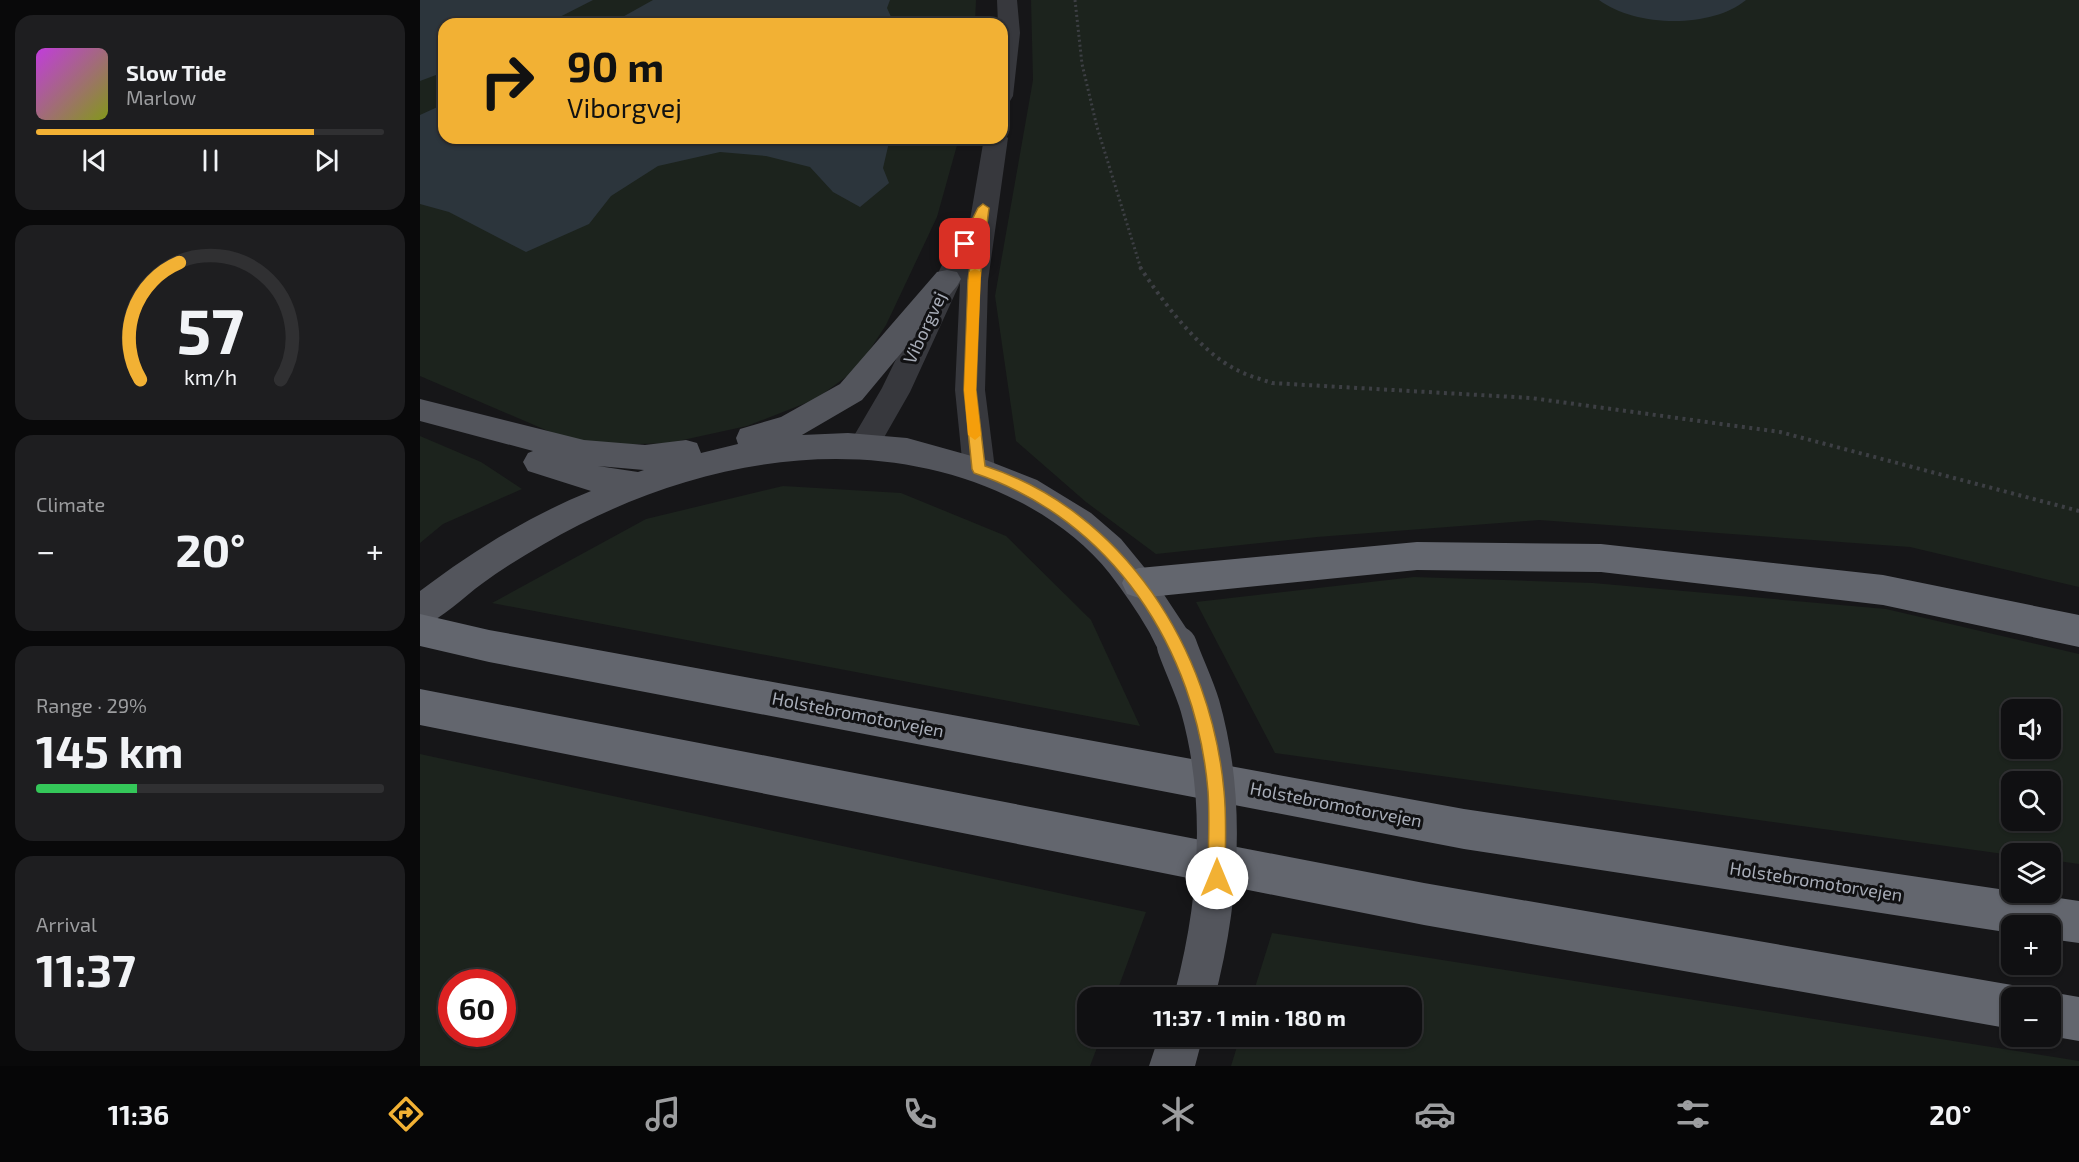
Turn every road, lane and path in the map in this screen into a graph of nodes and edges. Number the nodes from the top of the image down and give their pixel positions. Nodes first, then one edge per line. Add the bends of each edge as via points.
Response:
1 (1007, 0) edge
2 (1075, 0) edge
3 (1008, 42) edge
4 (995, 144) edge
5 (983, 208) junction
6 (947, 279) junction
7 (421, 410) edge
8 (863, 446) junction
9 (979, 469) junction
10 (636, 485) junction
11 (2079, 511) edge
12 (1139, 583) junction
13 (420, 611) edge
14 (420, 630) edge
15 (2079, 631) edge
16 (420, 707) edge
17 (2079, 922) edge
18 (1197, 987) edge
19 (2001, 1005) edge
20 (2061, 1016) edge
21 (2079, 1019) edge
22 (1178, 1047) edge
23 (1172, 1066) edge

1 - 3 street
2 - 11 path via 1082,64 1097,127 1138,264 1164,304 1209,350 1236,370 1272,383 1531,398 1780,432
4 - 5 street, Viborgvej
5 - 6 street, Viborgvej
5 - 9 street, Viborgvej via 974,280 970,390
6 - 7 main road via 851,392 789,427 725,445 645,458 584,452
6 - 8 street, Viborgvej via 895,392
7 - 10 main road via 534,460 587,477
8 - 9 main road via 902,450
8 - 10 main road via 799,447 734,457
9 - 12 main road via 1050,502 1097,538
10 - 13 main road via 569,514 489,560
12 - 15 highway via 1417,556 1601,558 1883,590
12 - 18 main road, bridge via 1177,646 1202,713 1216,791 1217,878
14 - 17 highway, Holstebromotorvejen via 512,651 1464,829
16 - 19 highway via 1424,904
20 - 21 highway
22 - 23 main road

